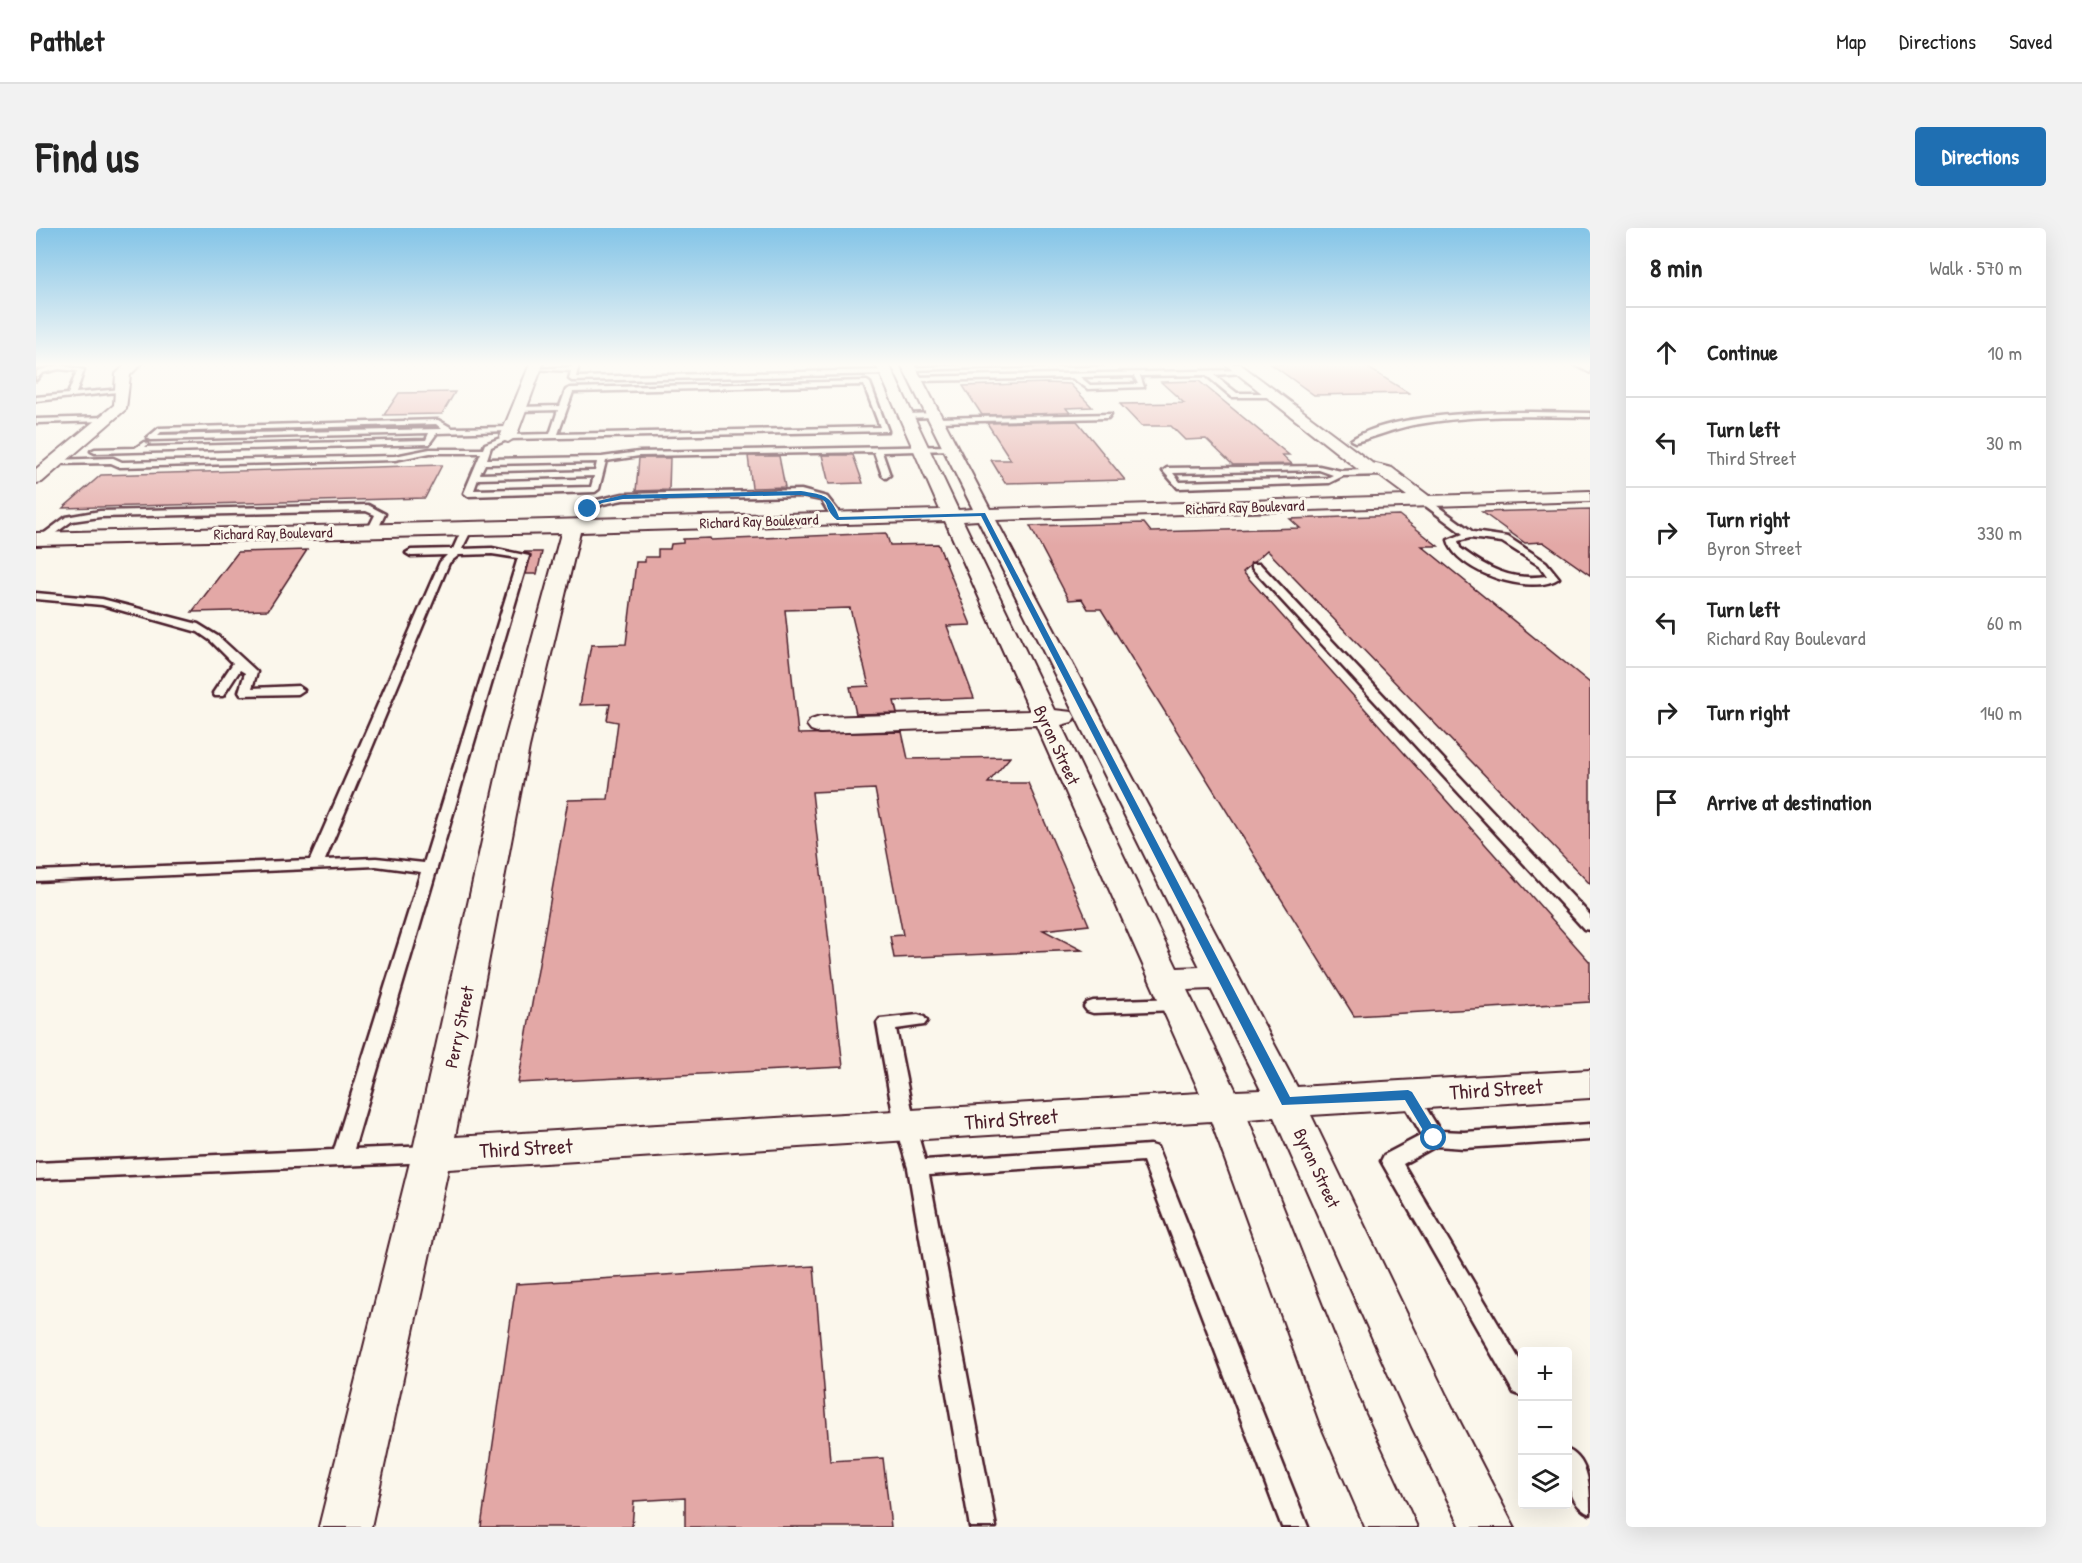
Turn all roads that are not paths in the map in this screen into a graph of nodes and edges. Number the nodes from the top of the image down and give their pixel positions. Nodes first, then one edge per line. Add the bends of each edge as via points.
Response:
1 (98, 425) edge
2 (373, 425) edge
3 (441, 425) edge
4 (512, 425) edge
5 (557, 425) edge
6 (883, 425) edge
7 (927, 425) edge
8 (989, 425) edge
9 (1310, 425) edge
10 (1331, 425) edge
11 (1403, 425) edge
12 (929, 429) junction
13 (449, 430) junction
14 (435, 431) junction
15 (509, 433) junction
16 (553, 436) junction
17 (151, 438) junction
18 (1355, 440) junction
19 (877, 449) junction
20 (137, 450) junction
21 (486, 451) junction
22 (801, 451) junction
23 (61, 457) junction
24 (602, 459) junction
25 (481, 462) junction
26 (804, 464) dead end
27 (1386, 471) junction
28 (599, 473) junction
29 (1341, 474) junction
30 (886, 475) dead end
31 (475, 477) junction
32 (36, 478) edge
33 (1590, 496) edge
34 (1426, 502) junction
35 (983, 514) junction
36 (951, 515) junction
37 (580, 518) junction
38 (837, 519) junction
39 (467, 529) junction
40 (1470, 535) junction
41 (40, 538) edge
42 (456, 552) junction
43 (411, 553) dead end
44 (1256, 566) dead end
45 (36, 596) edge
46 (1030, 607) junction
47 (994, 608) junction
48 (238, 664) junction
49 (298, 690) dead end
50 (219, 693) dead end
51 (1086, 716) junction
52 (1044, 718) junction
53 (820, 726) dead end
54 (316, 864) junction
55 (430, 868) junction
56 (36, 876) edge
57 (1590, 925) edge
58 (1221, 977) junction
59 (1171, 992) junction
60 (1093, 1006) dead end
61 (918, 1021) dead end
62 (1590, 1084) edge
63 (1408, 1095) junction
64 (1287, 1102) junction
65 (1224, 1106) junction
66 (905, 1125) junction
67 (1590, 1132) edge
68 (1434, 1138) junction
69 (432, 1154) junction
70 (342, 1158) junction
71 (918, 1167) junction
72 (36, 1171) edge
73 (1518, 1378) edge
74 (1572, 1469) edge
75 (1590, 1501) edge
76 (345, 1527) edge
77 (983, 1527) edge
78 (1295, 1527) edge
79 (1391, 1527) edge
80 (1488, 1527) edge

1 - 23 street
2 - 17 lane via 159,430
3 - 13 lane
4 - 15 street
5 - 16 lane
6 - 16 lane via 885,429
7 - 12 street, Byron Street
8 - 12 lane
9 - 27 street via 1366,467
10 - 18 street
11 - 18 lane
12 - 19 lane
12 - 35 street, Byron Street
12 - 36 street, Byron Street
13 - 14 lane
13 - 15 lane
14 - 17 lane
14 - 20 lane via 429,442
15 - 16 lane
15 - 21 lane
17 - 20 lane
18 - 27 street via 1391,466
19 - 22 lane
19 - 30 lane
20 - 23 lane
21 - 23 lane via 430,451 395,458 120,465 113,460
21 - 25 lane
22 - 24 lane via 639,454
22 - 26 lane
23 - 32 street
24 - 25 lane
24 - 28 lane
25 - 31 lane
27 - 29 lane
27 - 34 street
28 - 31 lane
28 - 31 lane via 595,489 468,493
29 - 29 lane via 1329,480 1178,485 1167,471 1320,468
33 - 34 street, Richard Ray Boulevard
34 - 35 street, Richard Ray Boulevard
34 - 40 lane
35 - 36 street, Richard Ray Boulevard
35 - 46 street, Byron Street
36 - 38 street, Richard Ray Boulevard
36 - 47 street, Byron Street
37 - 38 street, Richard Ray Boulevard
37 - 38 lane via 600,502 623,497 801,493 822,496 830,502
37 - 39 street, Richard Ray Boulevard
37 - 69 street, Perry Street via 516,747
39 - 41 street, Richard Ray Boulevard
39 - 42 lane
40 - 40 lane via 1453,540 1455,549 1488,574 1505,580 1535,582 1554,578 1543,564 1505,539
42 - 43 lane
42 - 54 lane via 446,562
42 - 55 lane via 492,551 524,556
44 - 57 lane
45 - 48 lane via 74,595 203,630
46 - 47 street
46 - 51 street, Byron Street
47 - 52 street, Byron Street
48 - 49 lane via 250,672 245,692
48 - 50 lane
51 - 52 street
51 - 58 street, Byron Street
52 - 53 street
52 - 59 street, Byron Street
54 - 55 lane via 376,862
54 - 56 lane
55 - 70 lane
58 - 59 street
58 - 64 street, Byron Street
59 - 60 lane
59 - 65 street, Byron Street
61 - 66 lane via 886,1023
62 - 63 street, Third Street
63 - 64 street, Third Street
63 - 68 lane
64 - 65 street, Third Street
64 - 80 street, Byron Street via 1429,1411
65 - 66 street, Third Street
65 - 79 street, Byron Street via 1345,1425
66 - 69 street, Third Street
66 - 71 lane
67 - 68 lane via 1464,1140
68 - 73 lane via 1391,1161
69 - 70 lane
69 - 76 street, Perry Street
70 - 72 lane
71 - 77 lane
71 - 78 lane via 1150,1153
74 - 75 lane

